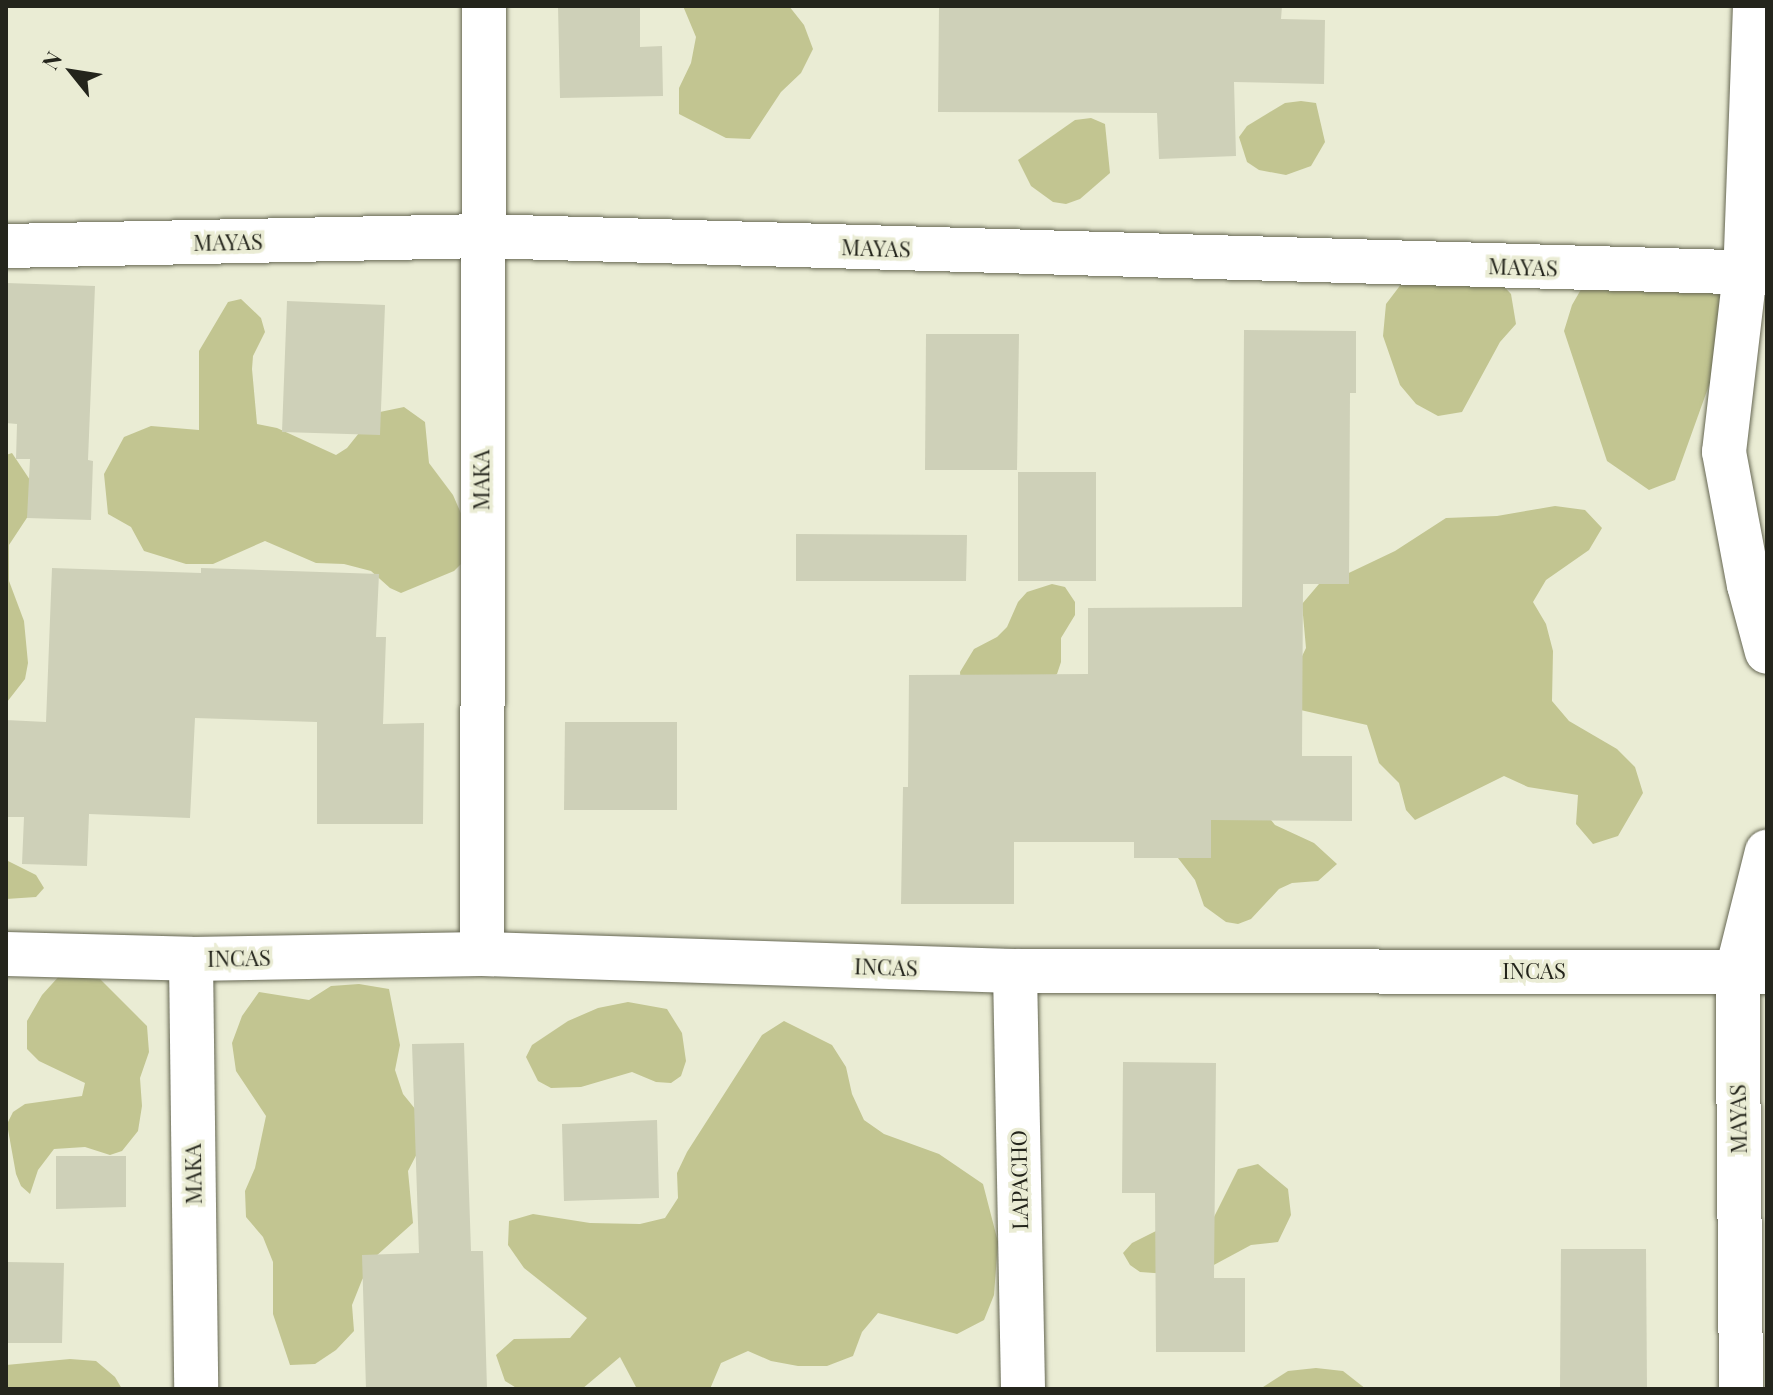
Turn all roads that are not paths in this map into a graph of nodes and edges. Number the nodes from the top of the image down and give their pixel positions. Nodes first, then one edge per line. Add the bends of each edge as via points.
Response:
1 (484, 6) edge
2 (1755, 6) edge
3 (481, 236) junction
4 (6, 246) edge
5 (1756, 273) edge
6 (1767, 652) edge
7 (1767, 852) edge
8 (6, 954) edge
9 (482, 954) junction
10 (191, 959) junction
11 (1015, 971) junction
12 (1752, 972) edge
13 (196, 1389) edge
14 (1023, 1389) edge
15 (1741, 1389) edge

1 - 3 street, MAKA
2 - 5 street
3 - 4 street, MAYAS
3 - 5 street, MAYAS
3 - 9 street, MAKA
5 - 6 street via 1724,452
7 - 12 street, MAYAS
8 - 10 street, INCAS
9 - 10 street, INCAS
9 - 11 street, INCAS
10 - 13 street, MAKA
11 - 12 street, INCAS
11 - 14 street, LAPACHO
12 - 15 street, MAYAS

